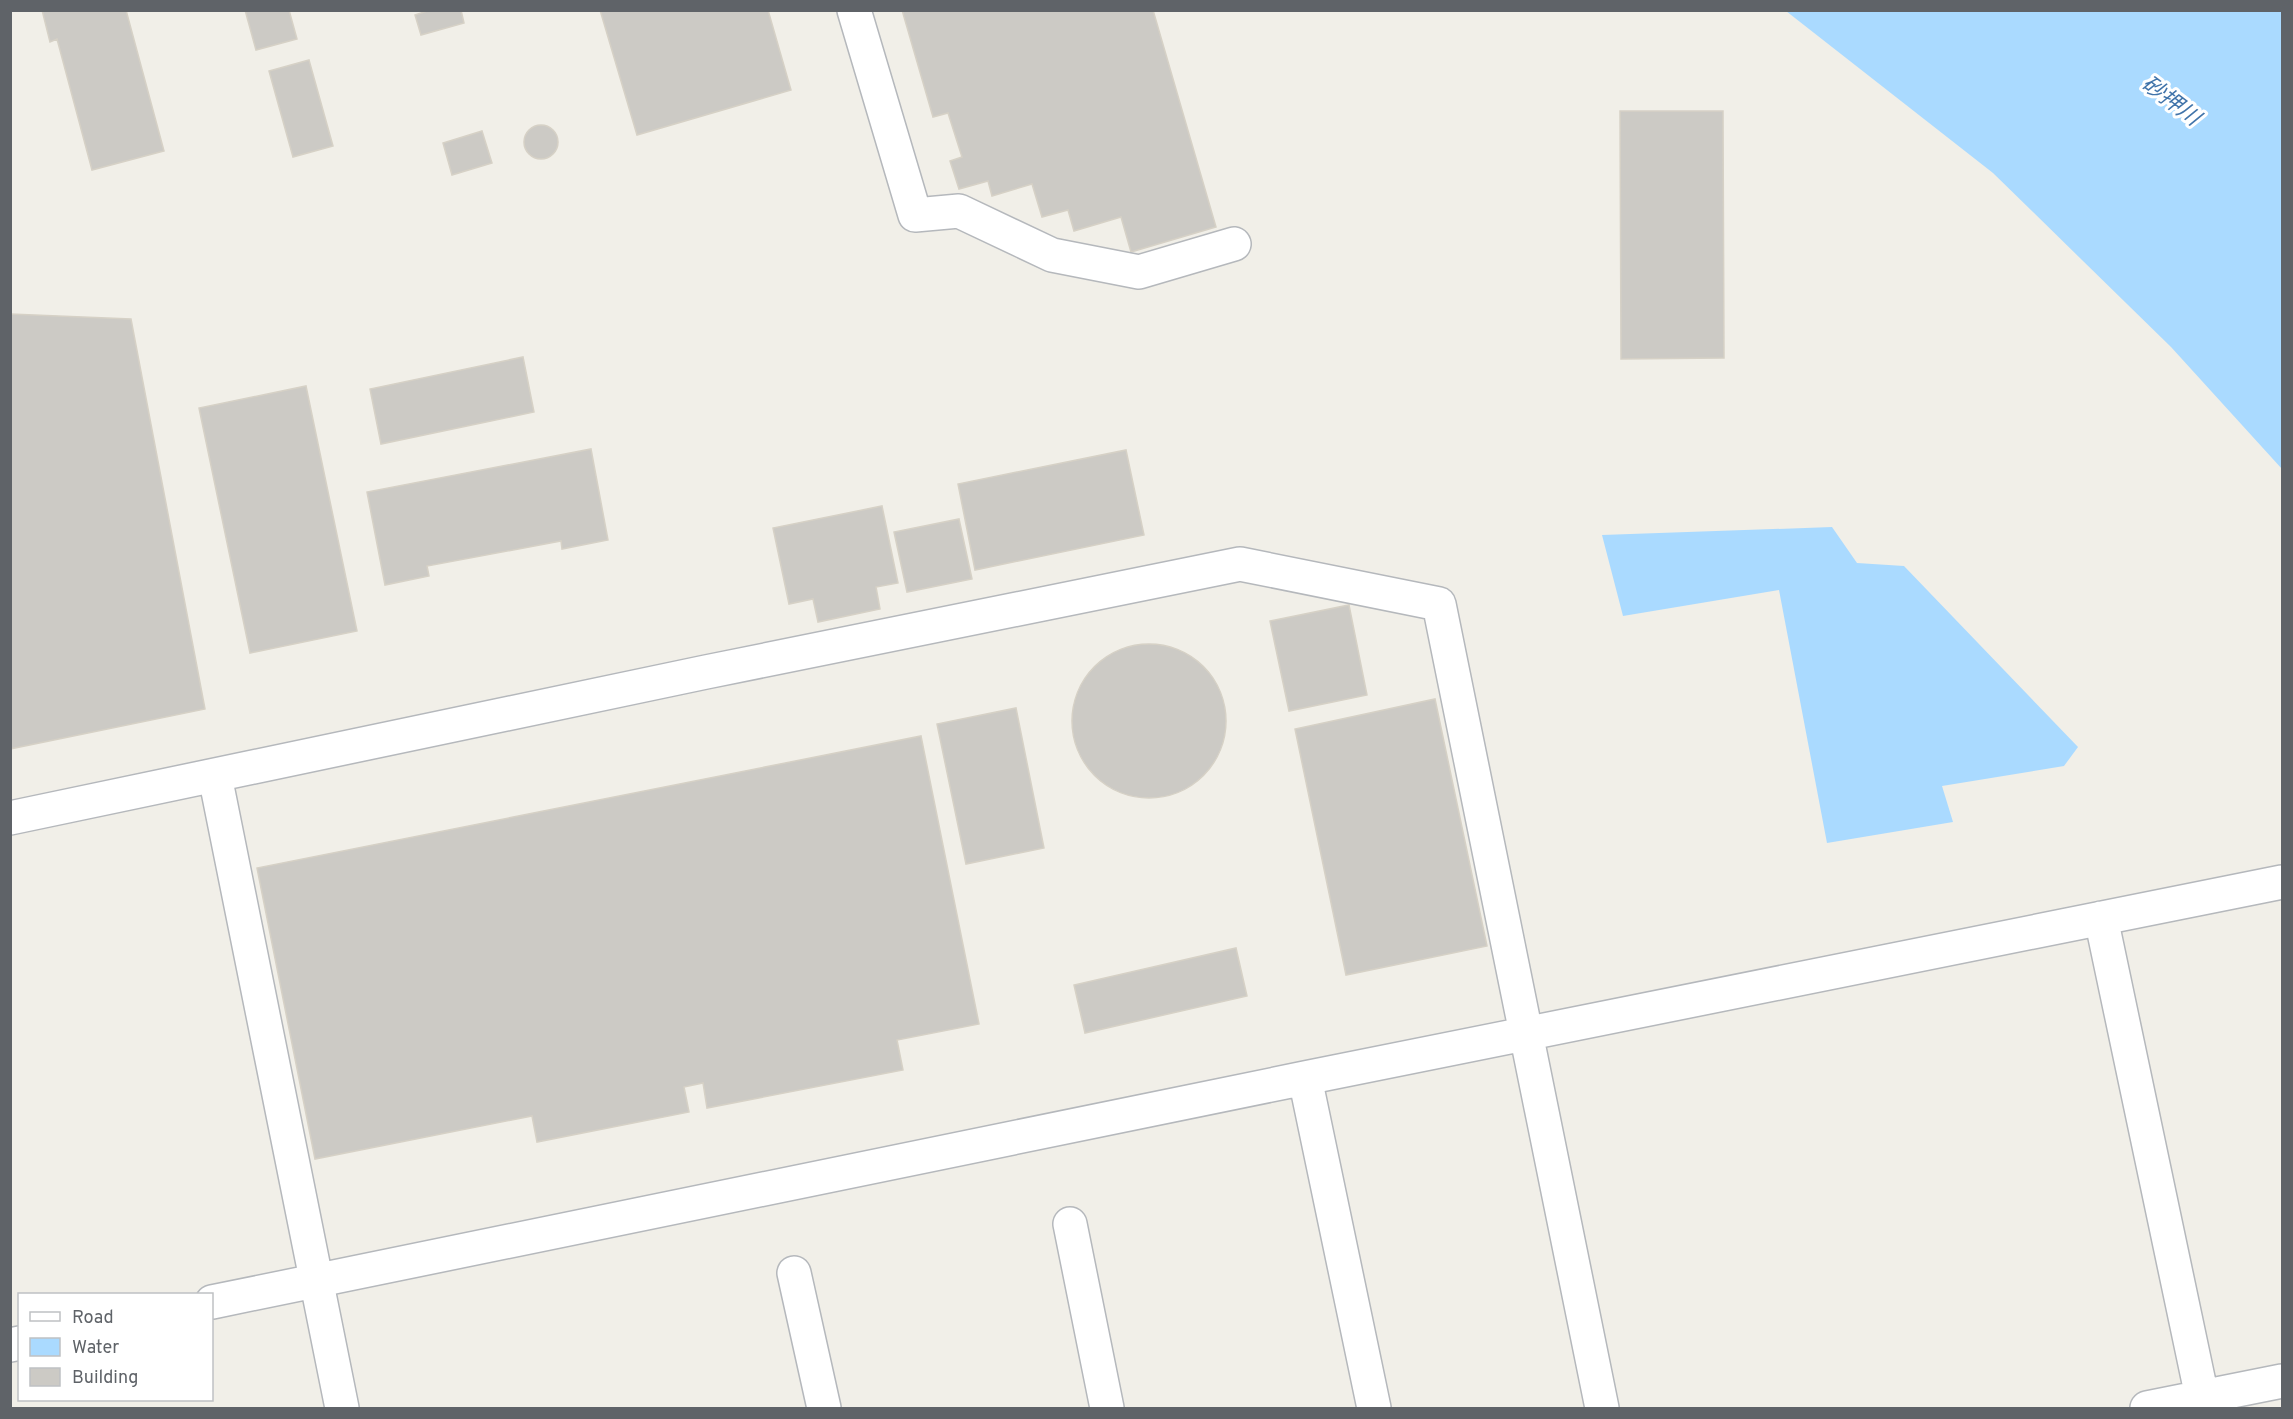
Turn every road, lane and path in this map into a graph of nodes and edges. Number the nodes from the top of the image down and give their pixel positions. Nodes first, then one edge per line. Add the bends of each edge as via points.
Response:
1 (854, 10) edge
2 (1234, 244) dead end
3 (215, 776) junction
4 (10, 818) edge
5 (2283, 882) edge
6 (2101, 918) junction
7 (1525, 1034) junction
8 (1305, 1078) junction
9 (1070, 1224) dead end
10 (794, 1273) dead end
11 (316, 1280) junction
12 (213, 1302) edge
13 (2283, 1381) edge
14 (2202, 1397) junction
15 (342, 1408) edge
16 (824, 1408) edge
17 (1107, 1408) edge
18 (1374, 1408) edge
19 (1602, 1408) edge
20 (2147, 1408) edge

1 - 2 street via 915,215 959,211 1052,255 1139,272
3 - 4 street
3 - 7 street via 1240,564 1439,604
3 - 11 street
5 - 6 street
6 - 7 street
6 - 14 street
7 - 8 street
7 - 19 street
8 - 11 street
8 - 18 street
9 - 17 street
10 - 16 street
11 - 12 street
11 - 15 street
13 - 14 street
14 - 20 street

